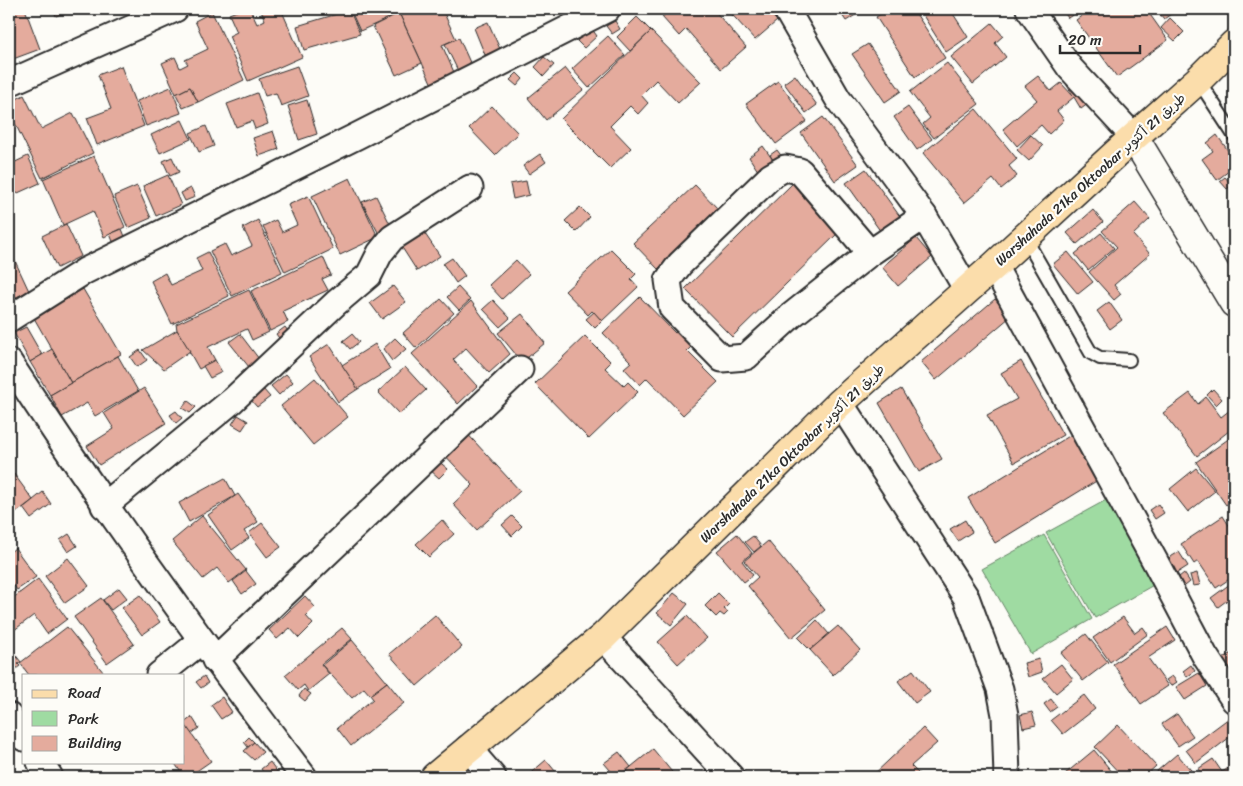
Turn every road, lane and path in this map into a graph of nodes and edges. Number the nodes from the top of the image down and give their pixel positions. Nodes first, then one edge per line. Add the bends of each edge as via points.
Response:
1 (174, 9) edge
2 (607, 9) edge
3 (786, 9) edge
4 (1029, 9) edge
5 (1234, 44) edge
6 (1198, 80) junction
7 (9, 83) edge
8 (1234, 135) edge
9 (1134, 137) junction
10 (470, 188) dead end
11 (924, 216) junction
12 (1025, 238) junction
13 (870, 252) junction
14 (994, 266) junction
15 (968, 290) junction
16 (1234, 303) edge
17 (9, 319) edge
18 (1129, 360) dead end
19 (9, 362) edge
20 (520, 369) dead end
21 (840, 403) junction
22 (104, 506) junction
23 (603, 637) junction
24 (208, 651) junction
25 (161, 674) edge
26 (1234, 700) edge
27 (9, 716) edge
28 (22, 735) edge
29 (468, 748) junction
30 (304, 777) edge
31 (435, 777) edge
32 (493, 777) edge
33 (731, 777) edge
34 (1007, 777) edge

1 - 7 street
2 - 17 street via 85,271
3 - 11 street via 838,99
4 - 9 street via 1070,68
5 - 6 main road, Warshahada 21ka Oktoobar طريق 21 أكتوبر
6 - 8 lane
6 - 9 main road, Warshahada 21ka Oktoobar طريق 21 أكتوبر
9 - 12 main road, Warshahada 21ka Oktoobar طريق 21 أكتوبر
9 - 16 street
10 - 22 street via 392,238 369,275 233,400
11 - 13 street
11 - 15 street
12 - 14 main road, Warshahada 21ka Oktoobar طريق 21 أكتوبر
12 - 18 lane via 1091,354 1100,358
13 - 13 street via 746,357 722,360 672,308 668,280 680,264 771,176 785,168 800,171
14 - 15 main road, Warshahada 21ka Oktoobar طريق 21 أكتوبر
14 - 26 street via 1205,656
15 - 21 main road, Warshahada 21ka Oktoobar طريق 21 أكتوبر
19 - 22 street
20 - 24 street
21 - 23 main road, Warshahada 21ka Oktoobar طريق 21 أكتوبر
21 - 34 street via 966,597 1000,689 1005,715
22 - 24 street
23 - 29 main road, Warshahada 21ka Oktoobar طريق 21 أكتوبر
23 - 33 street
24 - 25 street
24 - 30 street
27 - 28 street
29 - 31 main road, Warshahada 21ka Oktoobar طريق 21 أكتوبر
29 - 32 street

